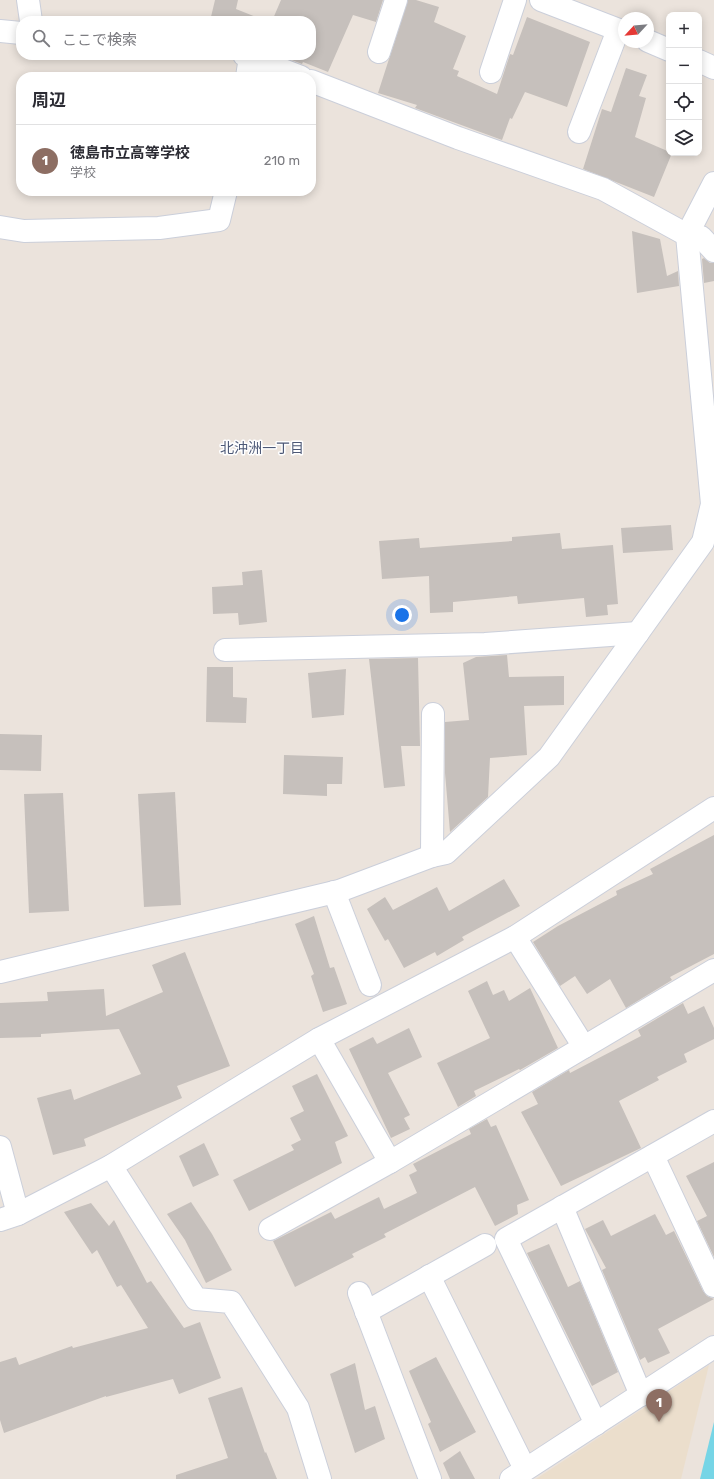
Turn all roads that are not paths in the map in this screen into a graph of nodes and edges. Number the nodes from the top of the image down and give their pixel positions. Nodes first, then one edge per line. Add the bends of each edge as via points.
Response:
1 (28, 0) edge
2 (396, 0) edge
3 (515, 0) edge
4 (551, 2) edge
5 (30, 16) edge
6 (618, 30) edge
7 (0, 31) edge
8 (16, 33) edge
9 (618, 38) edge
10 (654, 44) edge
11 (666, 49) edge
12 (379, 52) dead end
13 (702, 62) edge
14 (247, 63) edge
15 (714, 68) edge
16 (282, 72) edge
17 (491, 72) dead end
18 (316, 83) edge
19 (578, 132) dead end
20 (714, 183) edge
21 (225, 196) edge
22 (0, 227) edge
23 (687, 235) junction
24 (714, 251) edge
25 (711, 528) edge
26 (638, 633) junction
27 (225, 650) dead end
28 (433, 714) dead end
29 (714, 808) edge
30 (432, 856) junction
31 (334, 892) junction
32 (515, 937) junction
33 (714, 970) edge
34 (0, 972) edge
35 (370, 985) dead end
36 (319, 1039) junction
37 (584, 1047) junction
38 (714, 1121) edge
39 (0, 1147) edge
40 (653, 1156) junction
41 (390, 1162) junction
42 (111, 1166) junction
43 (562, 1207) junction
44 (9, 1217) edge
45 (270, 1229) dead end
46 (485, 1245) dead end
47 (429, 1276) junction
48 (714, 1286) edge
49 (714, 1347) edge
50 (641, 1395) junction
51 (596, 1424) junction
52 (518, 1474) edge
53 (320, 1479) edge
54 (430, 1479) edge

1 - 5 street
2 - 12 street
3 - 17 street
4 - 6 street
7 - 8 street
9 - 19 street
10 - 11 street
13 - 15 street
14 - 16 street
18 - 23 street via 458,138 603,189
20 - 23 street
21 - 22 street via 219,220 160,228 24,231
23 - 24 street via 701,237
23 - 25 street via 712,504
25 - 26 street via 704,542
26 - 27 street via 485,644
26 - 30 street via 549,757 446,853
28 - 30 street
29 - 32 street
30 - 31 street
31 - 34 street
31 - 35 street
32 - 36 street
32 - 37 street
33 - 37 street
36 - 41 street
36 - 42 street
37 - 41 street
38 - 40 street
39 - 44 street
40 - 43 street
40 - 48 street
41 - 45 street
42 - 44 street
42 - 53 street via 196,1299 231,1302 298,1408
43 - 50 street
43 - 51 street via 506,1239
46 - 47 street
47 - 52 street
47 - 54 street via 362,1302
49 - 50 street
50 - 51 street
51 - 52 street

